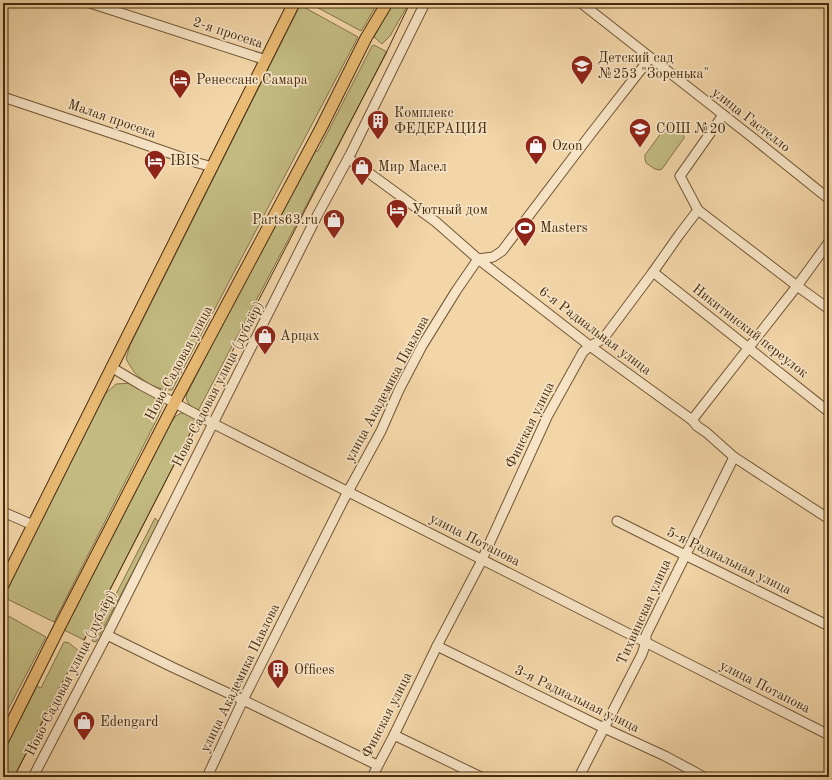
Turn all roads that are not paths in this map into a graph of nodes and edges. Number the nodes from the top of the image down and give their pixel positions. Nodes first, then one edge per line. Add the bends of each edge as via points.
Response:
1 (90, 3) edge
2 (294, 3) edge
3 (425, 3) edge
4 (581, 3) edge
5 (596, 3) edge
6 (387, 4) edge
7 (590, 10) junction
8 (650, 58) junction
9 (266, 60) junction
10 (3, 97) edge
11 (723, 115) junction
12 (348, 159) junction
13 (212, 167) junction
14 (829, 199) edge
15 (698, 210) junction
16 (829, 242) edge
17 (478, 259) junction
18 (653, 272) junction
19 (797, 286) junction
20 (829, 309) edge
21 (590, 346) junction
22 (748, 348) junction
23 (111, 367) junction
24 (175, 402) junction
25 (829, 412) edge
26 (692, 420) junction
27 (213, 423) junction
28 (734, 457) junction
29 (348, 492) junction
30 (3, 512) edge
31 (829, 519) edge
32 (617, 521) dead end
33 (33, 525) junction
34 (685, 555) junction
35 (482, 559) junction
36 (3, 585) edge
37 (829, 626) edge
38 (107, 635) junction
39 (646, 642) junction
40 (437, 646) junction
41 (243, 700) junction
42 (604, 728) junction
43 (394, 735) junction
44 (829, 735) edge
45 (3, 740) edge
46 (377, 765) junction
47 (33, 777) edge
48 (207, 777) edge
49 (372, 777) edge
50 (481, 777) edge
51 (579, 777) edge
52 (704, 777) edge

1 - 9 street, 2-я просека
2 - 9 main road
3 - 12 street, Ново-Садовая улица (дублёр)
4 - 7 street, улица Гастелло
5 - 7 street
6 - 24 main road, Ново-Садовая улица via 366,38
7 - 8 street, улица Гастелло
8 - 11 street, улица Гастелло
8 - 17 street via 502,251 493,257
9 - 13 main road
10 - 13 street, Малая просека
11 - 14 street, улица Гастелло
11 - 15 street via 680,176
12 - 17 street, 6-я Радиальная улица via 436,222
12 - 27 street, Ново-Садовая улица (дублёр)
13 - 23 main road
15 - 18 street, Финская улица
15 - 19 street
16 - 19 street
17 - 21 street, 6-я Радиальная улица
17 - 29 street, улица Академика Павлова via 422,346
18 - 21 street, Финская улица via 603,339
18 - 22 street, Никитинский переулок
19 - 20 street
19 - 22 street
21 - 26 street, 6-я Радиальная улица
21 - 35 street, Финская улица via 583,352 548,415
22 - 25 street, Никитинский переулок
22 - 26 street
23 - 24 street, улица Потапова
23 - 33 main road
24 - 27 street, улица Потапова
24 - 45 main road, Ново-Садовая улица
26 - 28 street, 6-я Радиальная улица
27 - 29 street, улица Потапова
27 - 38 street, Ново-Садовая улица (дублёр)
28 - 31 street, 6-я Радиальная улица
28 - 34 street, Тихвинская улица
29 - 35 street, улица Потапова
29 - 41 street, улица Академика Павлова
30 - 33 street
32 - 34 street, 5-я Радиальная улица
33 - 36 main road
34 - 37 street, 5-я Радиальная улица
34 - 39 street, Тихвинская улица via 646,635
35 - 39 street, улица Потапова
35 - 40 street, Финская улица
38 - 41 street
38 - 47 street, Ново-Садовая улица (дублёр)
39 - 42 street, Тихвинская улица
39 - 44 street, улица Потапова
40 - 42 street, 3-я Радиальная улица
40 - 43 street, Финская улица
41 - 46 street
41 - 48 street, улица Академика Павлова
42 - 51 street, Тихвинская улица
42 - 52 street, 3-я Радиальная улица
43 - 46 street, Финская улица
43 - 50 street
46 - 49 street, Финская улица

